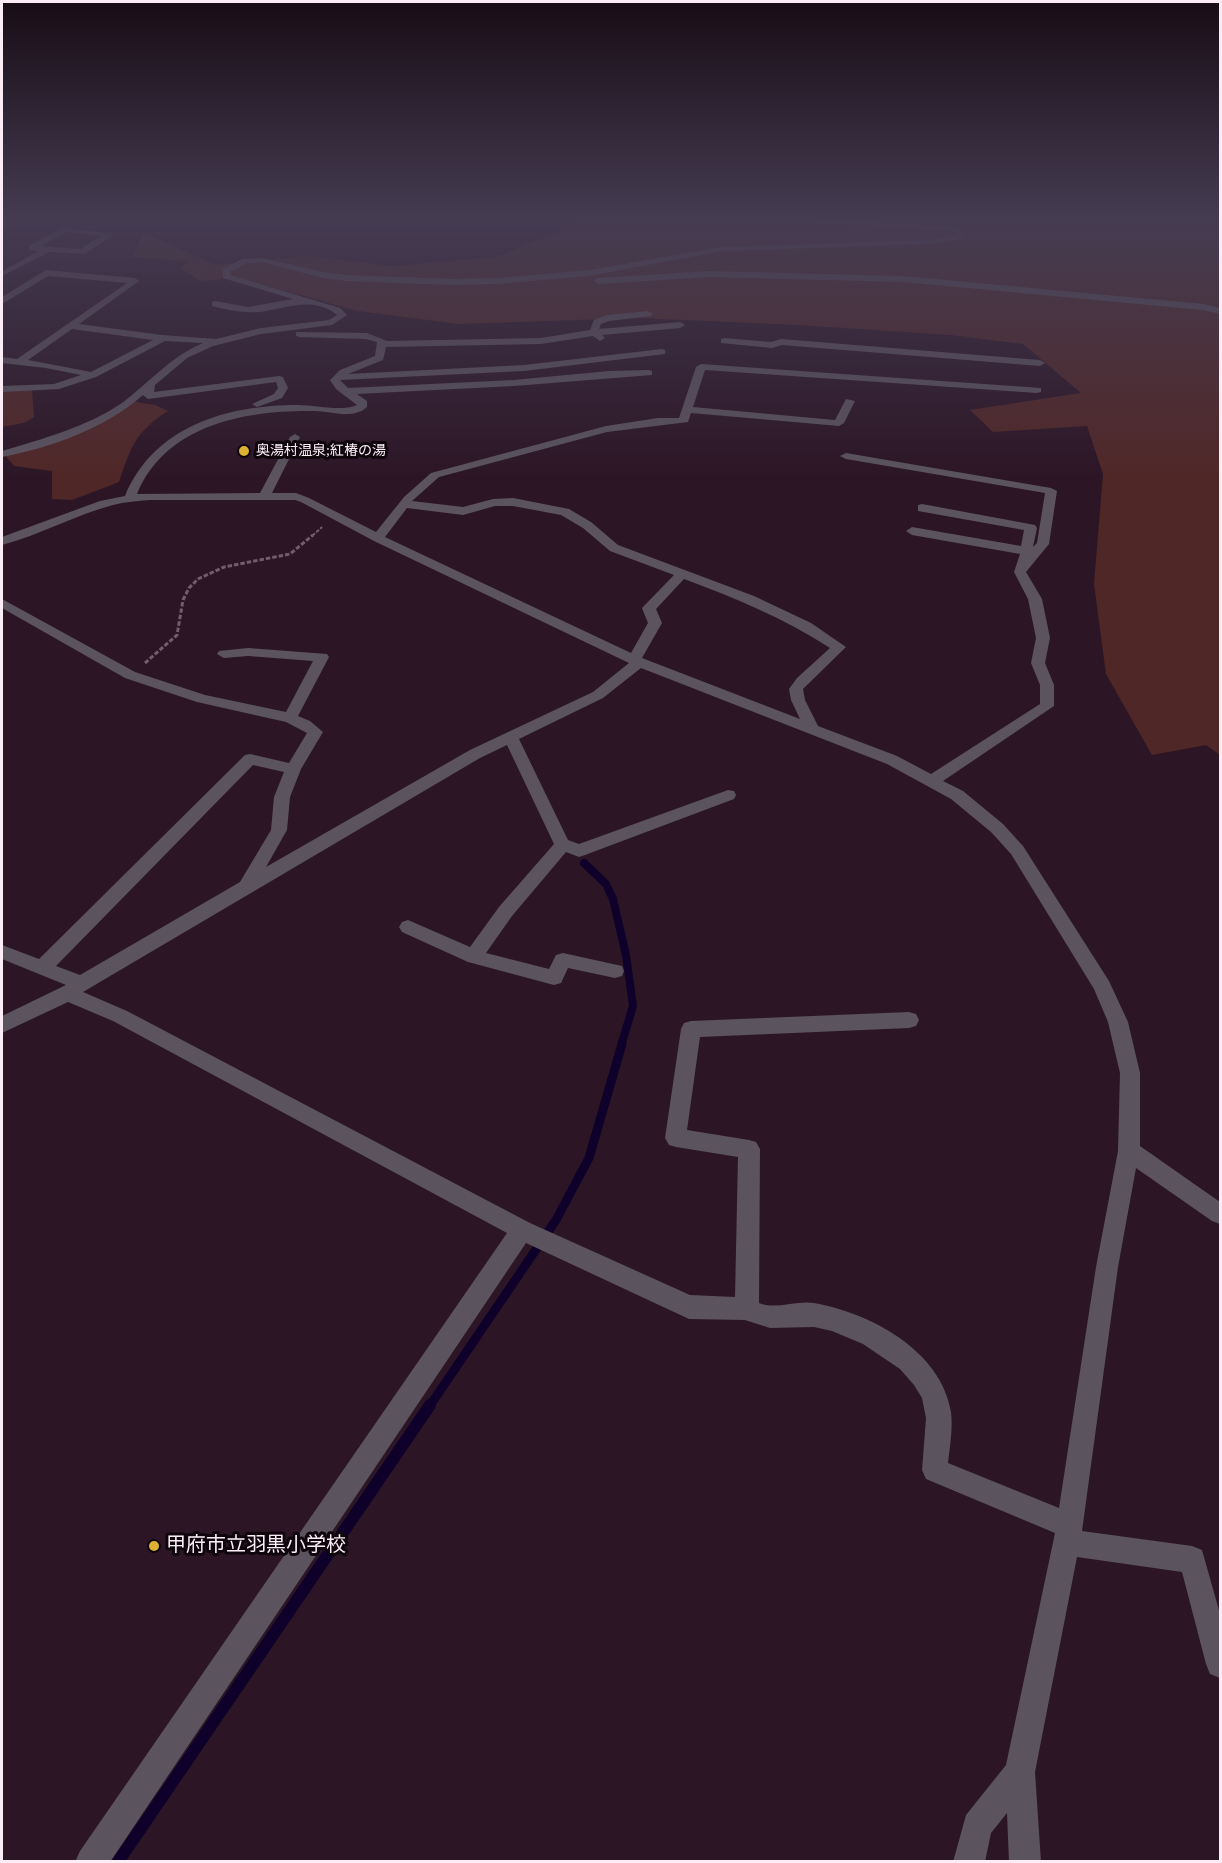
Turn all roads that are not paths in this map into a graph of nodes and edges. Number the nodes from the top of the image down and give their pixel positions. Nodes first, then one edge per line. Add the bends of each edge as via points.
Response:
1 (101, 305) edge
2 (218, 305) edge
3 (281, 305) edge
4 (320, 305) edge
5 (1181, 305) edge
6 (1221, 311) edge
7 (648, 314) dead end
8 (680, 325) dead end
9 (71, 326) junction
10 (273, 330) junction
11 (595, 333) junction
12 (163, 338) junction
13 (724, 341) dead end
14 (215, 342) junction
15 (381, 344) junction
16 (662, 352) dead end
17 (609, 358) junction
18 (2, 360) edge
19 (19, 362) junction
20 (1040, 363) dead end
21 (554, 365) junction
22 (960, 371) junction
23 (649, 374) dead end
24 (92, 375) junction
25 (336, 377) junction
26 (557, 379) junction
27 (150, 382) junction
28 (2, 389) edge
29 (1037, 390) dead end
30 (348, 391) junction
31 (850, 401) dead end
32 (108, 409) dead end
33 (687, 410) junction
34 (191, 428) junction
35 (295, 437) dead end
36 (2, 448) edge
37 (2, 454) edge
38 (846, 456) dead end
39 (264, 497) junction
40 (130, 498) junction
41 (404, 504) junction
42 (922, 508) dead end
43 (912, 531) dead end
44 (378, 538) junction
45 (2, 541) edge
46 (1025, 558) junction
47 (682, 574) junction
48 (2, 603) edge
49 (224, 654) dead end
50 (637, 661) junction
51 (290, 718) junction
52 (812, 729) junction
53 (511, 737) junction
54 (293, 769) junction
55 (933, 780) junction
56 (728, 795) dead end
57 (562, 844) junction
58 (246, 888) junction
59 (408, 927) dead end
60 (2, 952) edge
61 (474, 957) junction
62 (42, 968) junction
63 (615, 971) dead end
64 (74, 989) junction
65 (909, 1020) dead end
66 (2, 1025) edge
67 (1129, 1151) junction
68 (1221, 1214) edge
69 (522, 1230) junction
70 (747, 1309) junction
71 (1068, 1534) junction
72 (1221, 1664) edge
73 (1020, 1772) junction
74 (91, 1862) edge
75 (969, 1862) edge
76 (1025, 1862) edge

1 - 9 street
2 - 3 street via 254,311
4 - 10 street via 342,315 332,322
5 - 6 street
7 - 11 street via 597,321
8 - 11 street
9 - 12 street
9 - 19 street
10 - 14 street
10 - 15 street via 334,337 367,336 382,341
11 - 15 street via 541,341
11 - 17 street via 602,339
12 - 14 street
12 - 24 street
13 - 22 street via 772,345 781,342
14 - 27 street via 190,353
15 - 25 street via 380,358
16 - 17 street
17 - 21 street
18 - 19 street
19 - 24 street
20 - 22 street
21 - 25 street
21 - 26 street
22 - 29 street
22 - 33 street via 701,367
23 - 26 street
24 - 28 street via 55,387
25 - 30 street via 337,385
26 - 30 street
27 - 34 street via 148,396 279,379 282,382 278,396 270,401
27 - 37 street via 123,406 95,422
30 - 34 street via 363,403 362,407 348,411 318,408 240,413
31 - 33 street via 839,423
32 - 36 street
33 - 41 street via 684,420 678,422 606,429 435,475
34 - 40 street via 148,462
35 - 39 street
38 - 46 street via 1051,491 1042,544
39 - 40 street
39 - 44 street via 296,497
40 - 45 street
41 - 44 street
41 - 47 street via 463,511 513,502 556,510 587,525 614,548
42 - 46 street via 1031,528
43 - 46 street
44 - 50 street
46 - 55 street via 1020,572 1035,599 1043,638 1038,663 1047,685 1047,706
47 - 50 street via 649,608 655,623
47 - 52 street via 750,599 839,647 796,689
48 - 51 street via 130,675 202,699
49 - 51 street via 322,657
50 - 52 street
50 - 53 street via 598,695
51 - 54 street via 315,732
52 - 55 street
53 - 57 street
53 - 58 street via 475,754
54 - 58 street via 282,797 279,830
54 - 62 street via 250,759
55 - 67 street via 965,801 1017,850 1102,986 1118,1022 1130,1073
56 - 57 street via 579,851
57 - 61 street via 489,932
58 - 64 street
59 - 61 street
60 - 62 street
61 - 63 street via 554,978 563,960
62 - 64 street
64 - 66 street
64 - 69 street
65 - 70 street via 691,1029 676,1138 749,1149
67 - 68 street
67 - 71 street via 1107,1267
69 - 70 street via 689,1307
69 - 74 street
70 - 71 street via 763,1317 813,1314 844,1322 883,1342 910,1361 931,1384 938,1410 935,1470
71 - 72 street via 1192,1560
71 - 73 street
73 - 75 street via 978,1826
73 - 76 street

